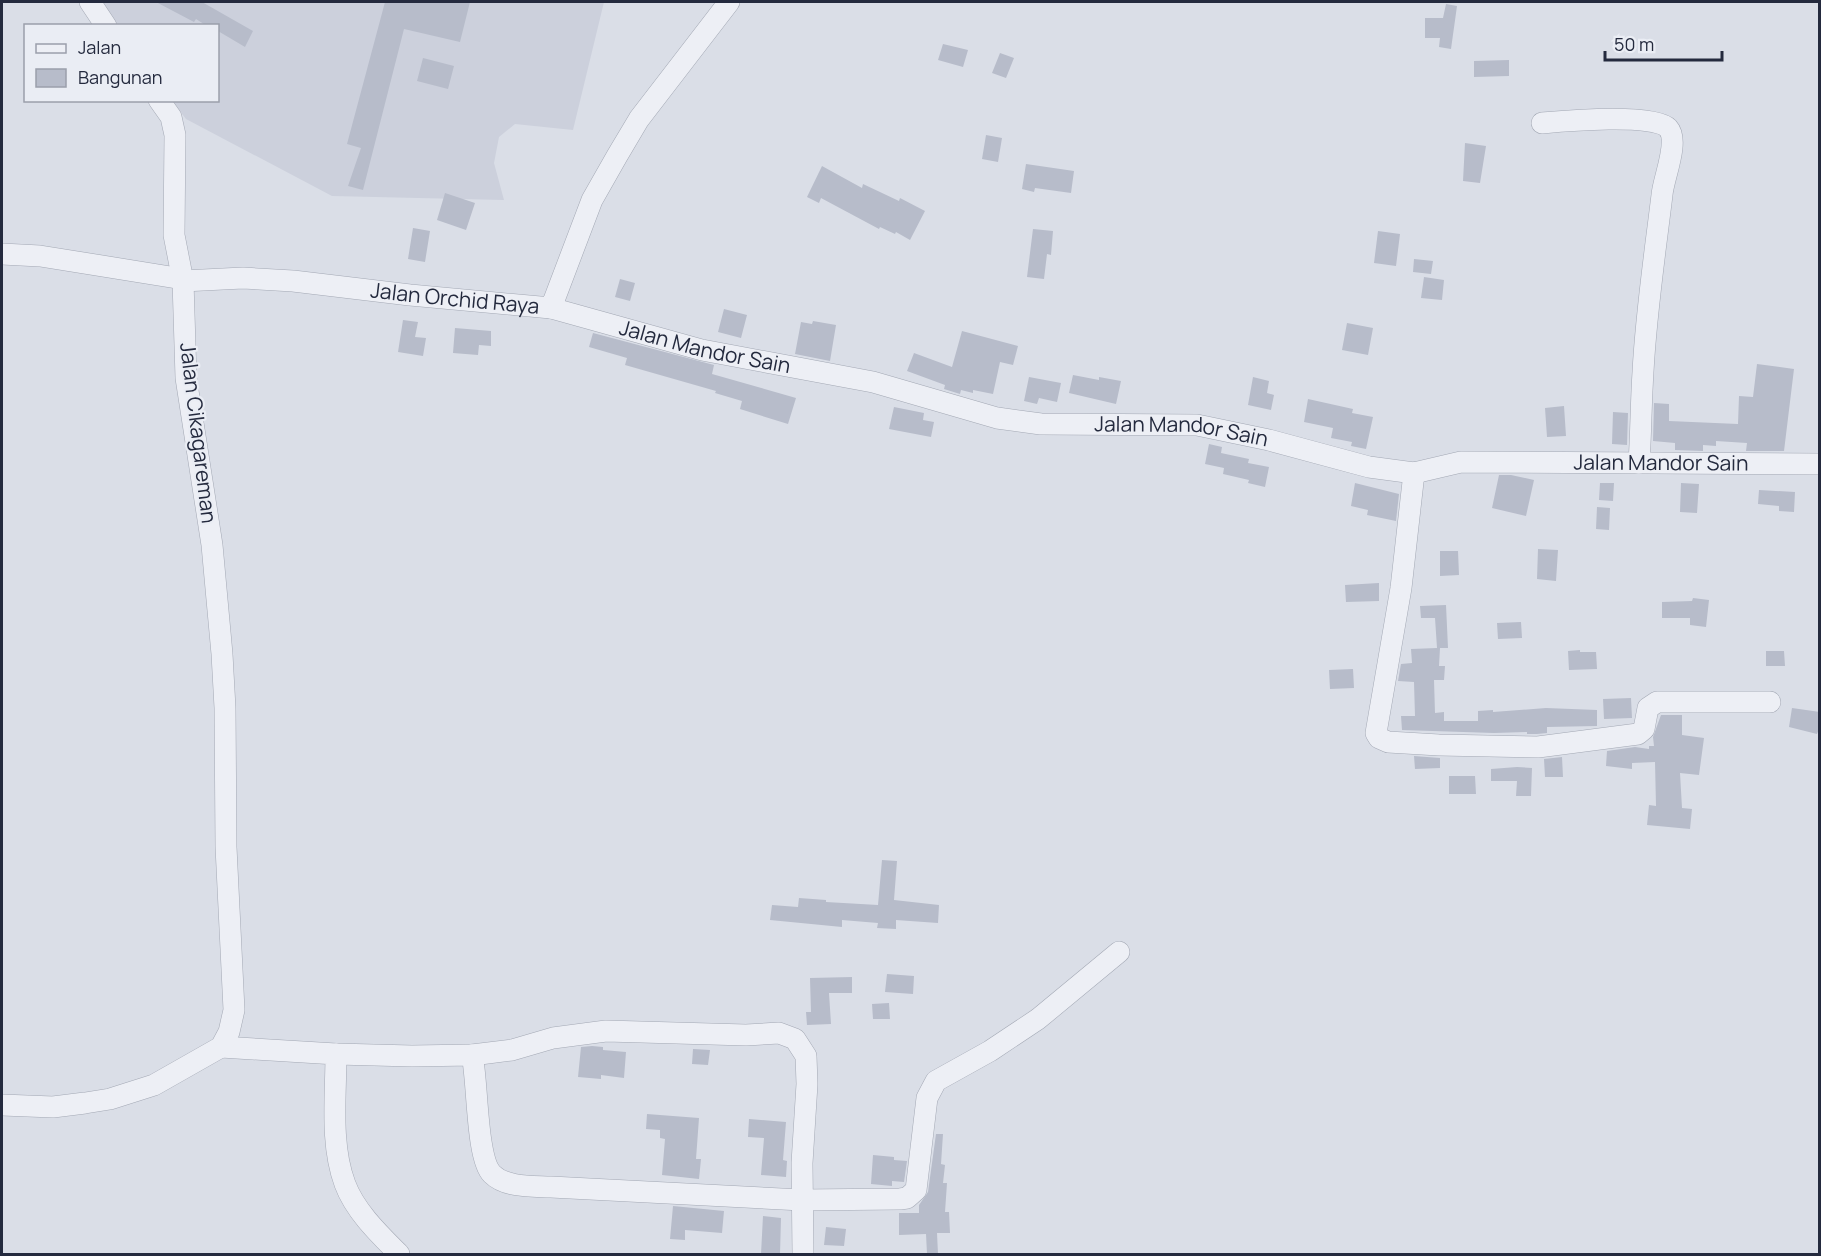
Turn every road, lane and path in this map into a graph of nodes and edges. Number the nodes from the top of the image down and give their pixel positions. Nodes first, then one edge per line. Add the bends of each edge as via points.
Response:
1 (90, 2) edge
2 (729, 2) edge
3 (105, 24) edge
4 (160, 102) edge
5 (1542, 123) dead end
6 (2, 254) edge
7 (183, 280) junction
8 (550, 308) junction
9 (1639, 463) junction
10 (1820, 464) edge
11 (1414, 473) junction
12 (1770, 702) dead end
13 (1119, 952) dead end
14 (220, 1047) junction
15 (336, 1054) junction
16 (471, 1055) junction
17 (2, 1104) edge
18 (802, 1200) junction
19 (399, 1254) edge
20 (803, 1254) edge

1 - 3 street
2 - 8 street, Jalan Orchid Raya via 639,119 592,200
4 - 7 street, Jalan Cikagareman via 171,117 175,135 174,235
5 - 9 street via 1643,121 1667,127 1672,136 1662,190 1643,370
6 - 7 street, Jalan Orchid Raya via 40,256
7 - 8 street, Jalan Orchid Raya via 293,281
7 - 14 street, Jalan Cikagareman via 186,378 212,545 225,703 226,847 234,1010 229,1032
8 - 11 street, Jalan Mandor Sain via 702,350 873,382 997,418 1041,424 1197,425 1369,467
9 - 10 street, Jalan Mandor Sain
9 - 11 street, Jalan Mandor Sain via 1461,462
11 - 12 street via 1401,588 1376,733 1379,738 1440,745 1538,747 1638,734 1644,729 1648,708 1657,702
13 - 18 street via 1038,1019 936,1081 927,1098 916,1190 912,1195 900,1199
14 - 15 street
14 - 17 street via 154,1085 110,1099 53,1107
15 - 16 street
15 - 19 street via 336,1141 346,1186 375,1231
16 - 18 street via 483,1153 492,1174 502,1181
16 - 18 street via 606,1031 787,1035 795,1039 806,1056
18 - 20 street

